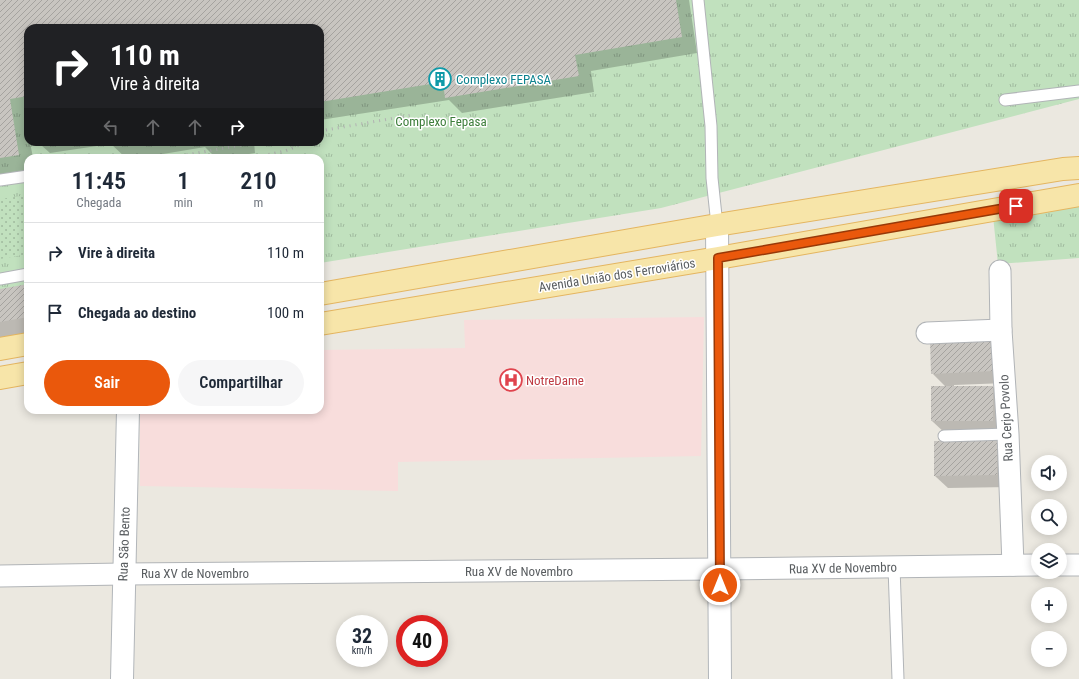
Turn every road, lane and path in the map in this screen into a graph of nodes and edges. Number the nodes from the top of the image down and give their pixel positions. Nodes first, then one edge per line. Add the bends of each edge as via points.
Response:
1 (698, 0) edge
2 (1079, 91) edge
3 (1005, 100) dead end
4 (1074, 167) edge
5 (24, 177) edge
6 (0, 180) edge
7 (1079, 195) edge
8 (717, 225) junction
9 (718, 258) junction
10 (1000, 271) dead end
11 (24, 275) edge
12 (0, 279) edge
13 (324, 293) edge
14 (324, 323) edge
15 (1001, 330) junction
16 (927, 333) dead end
17 (24, 345) edge
18 (0, 349) edge
19 (24, 374) edge
20 (0, 378) edge
21 (128, 414) edge
22 (1008, 434) junction
23 (944, 436) dead end
24 (1013, 565) junction
25 (1031, 565) edge
26 (1067, 565) edge
27 (1079, 565) edge
28 (894, 567) junction
29 (720, 569) junction
30 (124, 574) junction
31 (0, 576) edge
32 (122, 679) edge
33 (720, 679) edge
34 (898, 679) edge

1 - 8 lane via 711,126 712,178
2 - 3 lane
4 - 8 main road
5 - 6 lane
7 - 9 main road, Avenida União dos Ferroviários
8 - 9 street
8 - 13 main road
9 - 14 main road, Avenida União dos Ferroviários
9 - 29 street
10 - 15 street, Rua Cerjo Povolo
11 - 12 lane
15 - 16 street
15 - 22 street, Rua Cerjo Povolo
17 - 18 main road
19 - 20 main road
21 - 30 street, Rua São Bento
22 - 23 lane
22 - 24 street, Rua Cerjo Povolo
24 - 25 street, Rua XV de Novembro
24 - 28 street, Rua XV de Novembro
26 - 27 street
28 - 29 street, Rua XV de Novembro
28 - 34 lane
29 - 30 street, Rua XV de Novembro
29 - 33 street
30 - 31 street, Rua XV de Novembro
30 - 32 street, Rua São Bento

